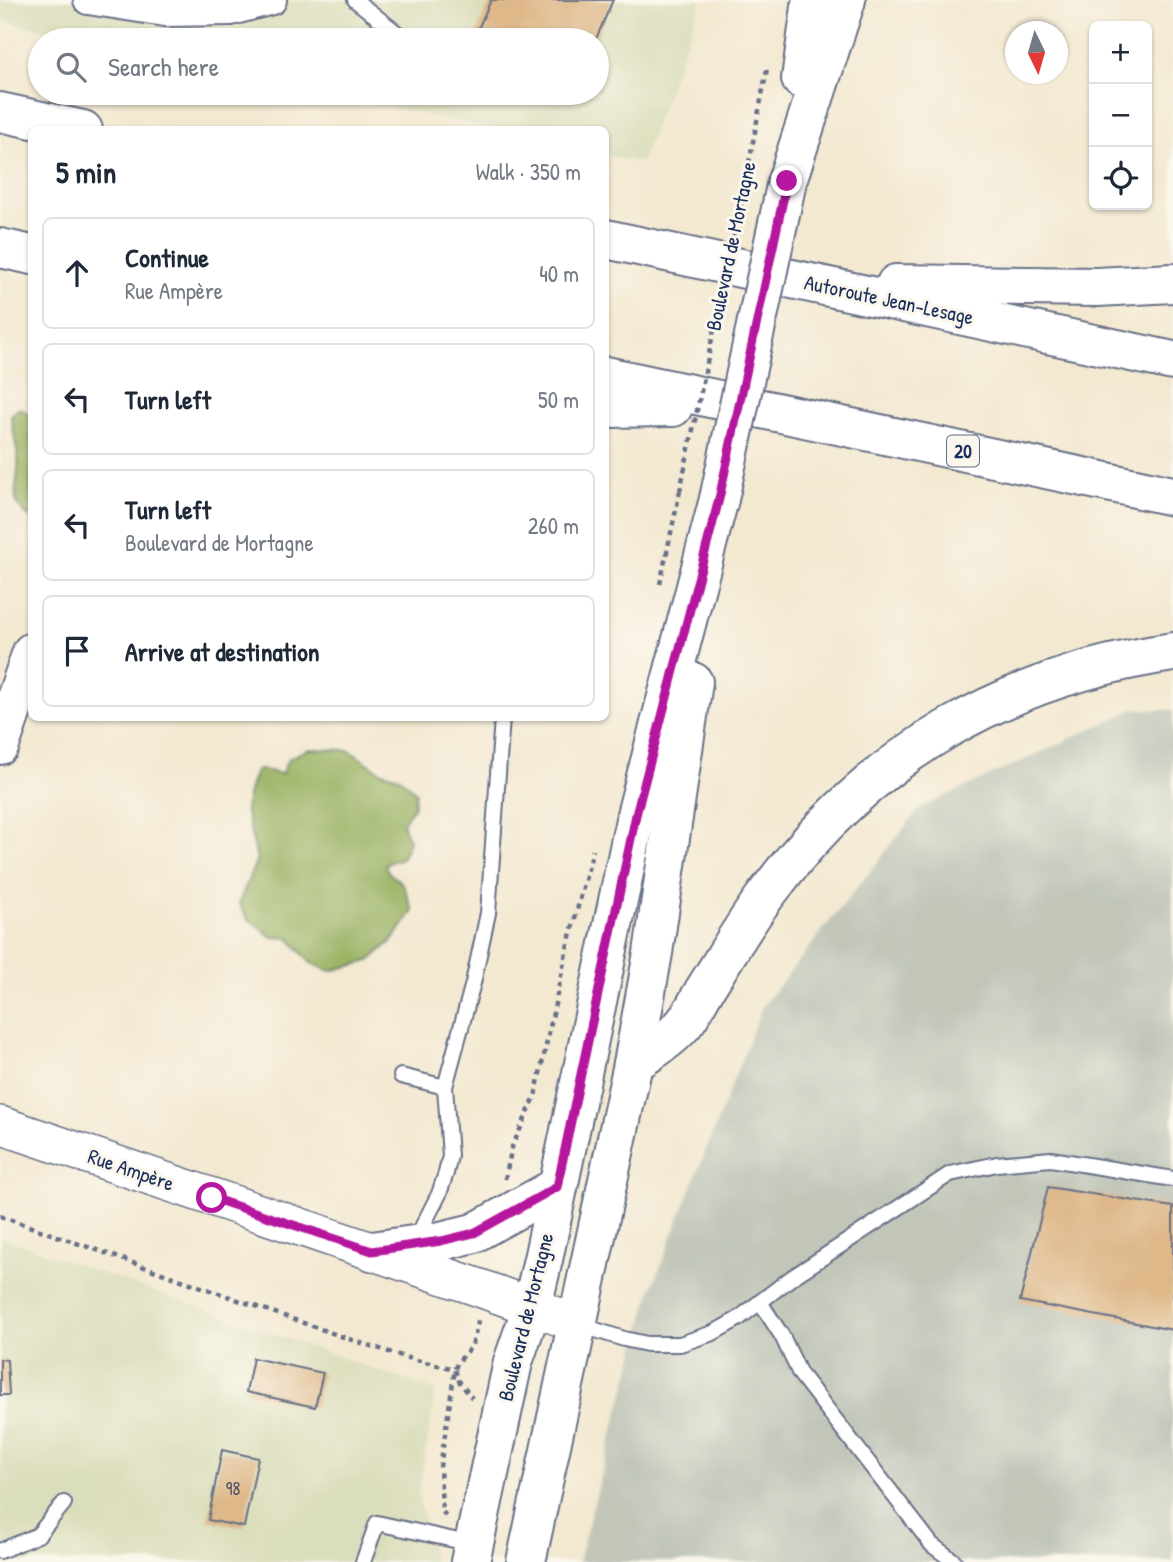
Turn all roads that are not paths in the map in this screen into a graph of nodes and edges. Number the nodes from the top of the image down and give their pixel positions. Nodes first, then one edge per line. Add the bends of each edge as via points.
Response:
1 (88, 0) edge
2 (272, 0) edge
3 (355, 0) edge
4 (812, 0) edge
5 (846, 0) edge
6 (391, 28) edge
7 (0, 112) edge
8 (65, 126) edge
9 (787, 181) junction
10 (609, 240) edge
11 (0, 248) edge
12 (28, 254) edge
13 (813, 283) junction
14 (1173, 283) edge
15 (1173, 361) edge
16 (609, 377) edge
17 (752, 407) junction
18 (609, 408) edge
19 (1173, 496) edge
20 (719, 499) junction
21 (1173, 652) edge
22 (28, 664) edge
23 (502, 721) edge
24 (0, 745) edge
25 (633, 1064) junction
26 (401, 1076) dead end
27 (445, 1087) junction
28 (0, 1125) edge
29 (1173, 1179) edge
30 (557, 1187) junction
31 (397, 1253) junction
32 (760, 1302) junction
33 (532, 1307) junction
34 (579, 1324) junction
35 (64, 1503) dead end
36 (0, 1552) edge
37 (472, 1553) edge
38 (363, 1562) edge
39 (526, 1562) edge
40 (955, 1562) edge

1 - 2 street via 178,12 231,11
3 - 6 lane
4 - 9 main road, Boulevard de Mortagne
5 - 9 main road, Boulevard de Mortagne
7 - 8 main road
9 - 20 main road, Boulevard de Mortagne, bridge
10 - 13 main road, Autoroute Jean-Lesage
11 - 12 main road
13 - 14 main road via 1097,287
13 - 15 main road, Autoroute Jean-Lesage
16 - 17 main road, 20
17 - 18 main road
17 - 19 main road, 20
20 - 25 main road, Boulevard de Mortagne
20 - 30 main road, Boulevard de Mortagne via 636,815
21 - 25 main road via 1089,670 1004,699 906,754 818,831 768,892 681,1028
22 - 24 main road
23 - 27 lane via 484,940
25 - 34 main road, Boulevard de Mortagne
26 - 27 lane
27 - 31 lane via 450,1156 439,1194
28 - 31 street, Rue Ampère
29 - 32 lane via 1051,1159 950,1174
30 - 31 main road via 474,1233
30 - 33 main road, Boulevard de Mortagne
31 - 33 street, Rue Ampère
32 - 34 lane via 713,1333 680,1344 624,1339
32 - 40 lane via 800,1374 932,1545
33 - 34 street, Rue Ampère
33 - 37 main road, Boulevard de Mortagne via 513,1362
34 - 39 main road, Boulevard de Mortagne
35 - 36 lane via 38,1535
37 - 38 lane via 377,1523

